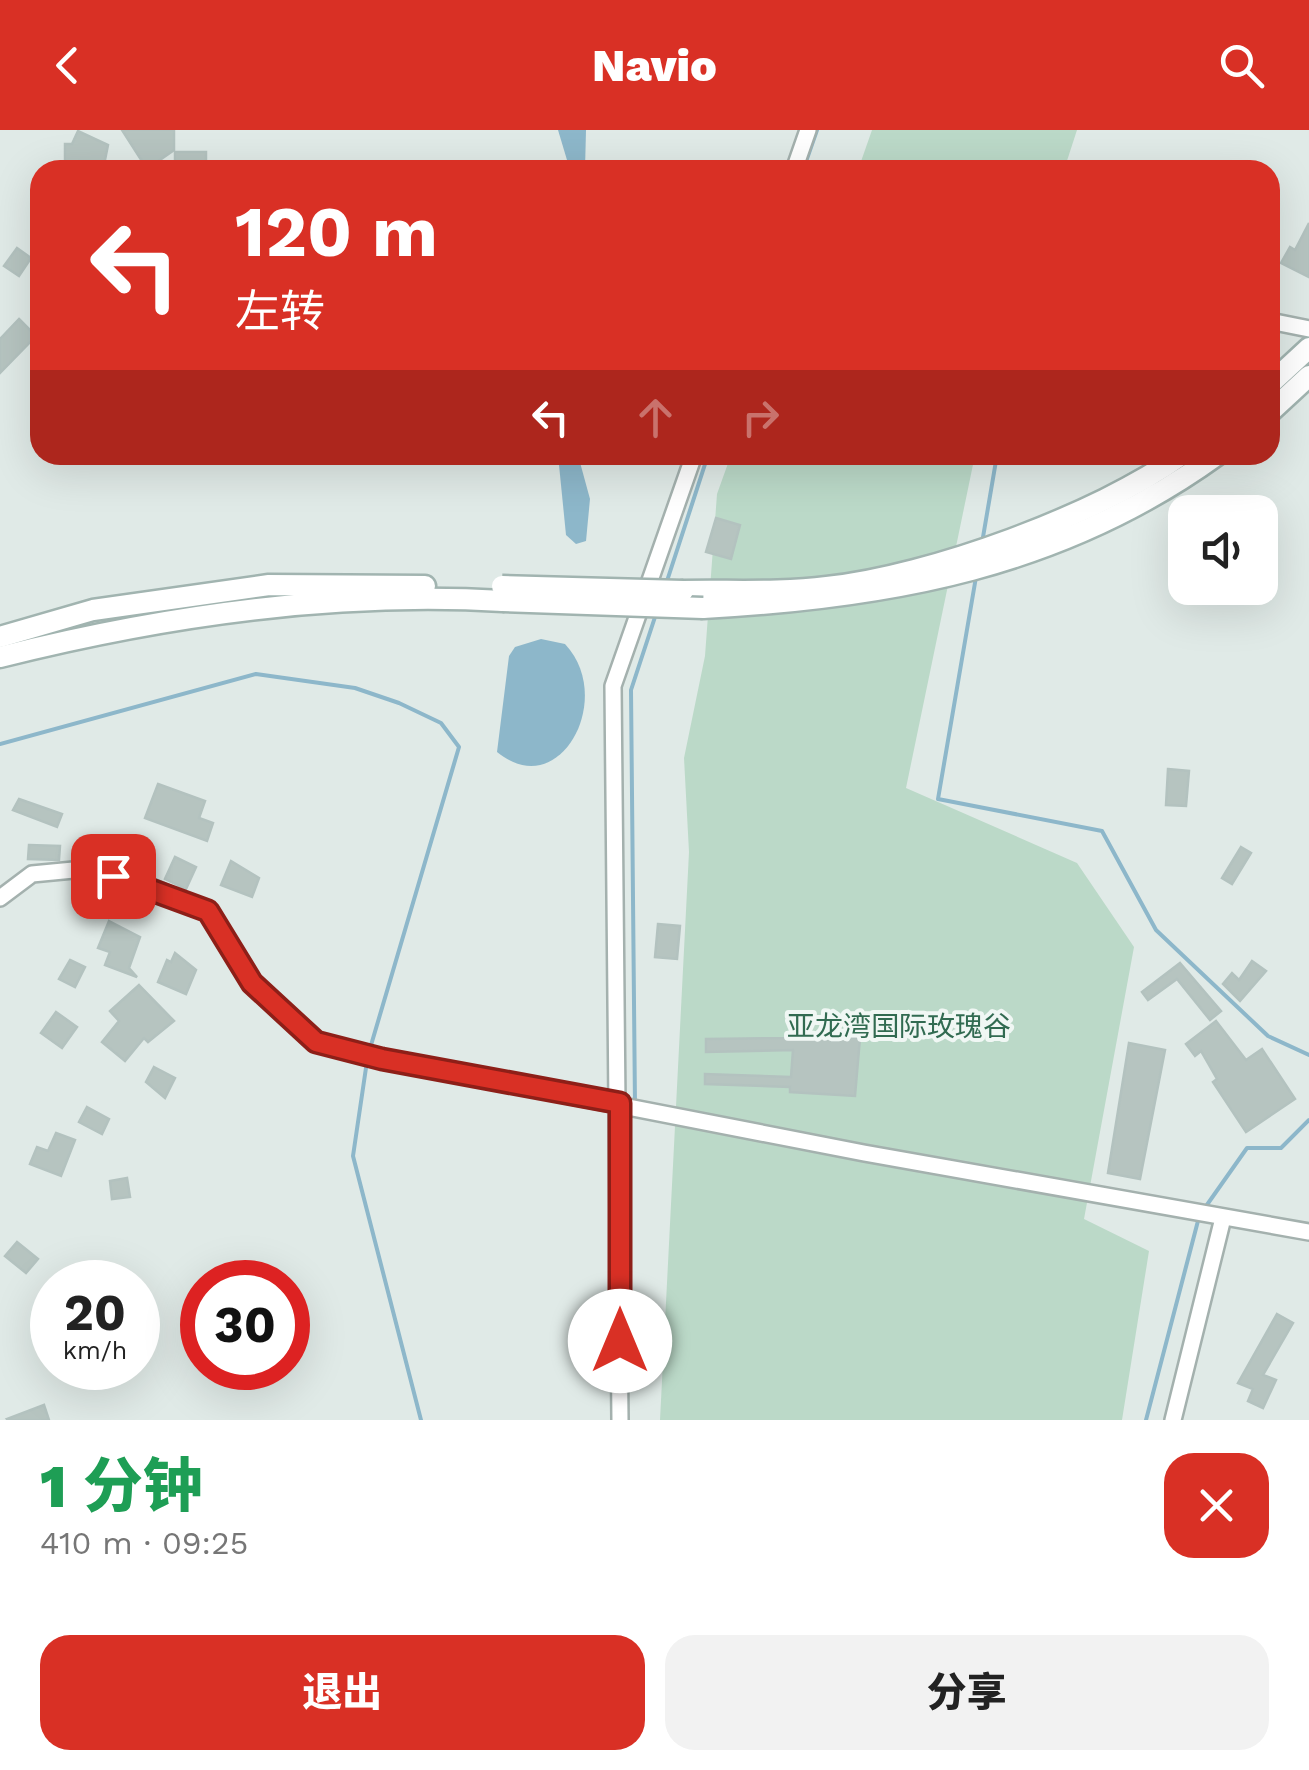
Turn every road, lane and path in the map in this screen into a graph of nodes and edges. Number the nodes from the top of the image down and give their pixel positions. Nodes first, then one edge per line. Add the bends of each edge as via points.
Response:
1 (808, 130) edge
2 (798, 160) edge
3 (1280, 323) edge
4 (1309, 329) edge
5 (1309, 348) edge
6 (1280, 375) edge
7 (1309, 376) edge
8 (1280, 403) edge
9 (691, 465) edge
10 (1164, 465) edge
11 (1202, 465) edge
12 (503, 594) junction
13 (0, 638) edge
14 (0, 657) edge
15 (0, 898) edge
16 (620, 1103) junction
17 (1224, 1218) junction
18 (1309, 1232) edge
19 (620, 1420) edge
20 (1173, 1420) edge

1 - 2 street
3 - 4 street
5 - 6 main road
7 - 8 main road
9 - 16 street via 614,686
10 - 12 main road, bridge via 970,556 828,587
11 - 12 main road, bridge via 1157,496 1037,550 938,581 819,602 703,608
12 - 13 main road via 268,584 93,610
12 - 14 main road via 284,607 111,629
15 - 16 street via 32,874 84,869 142,883 208,911 252,983 316,1042
16 - 17 street
16 - 19 street
17 - 18 street
17 - 20 street

